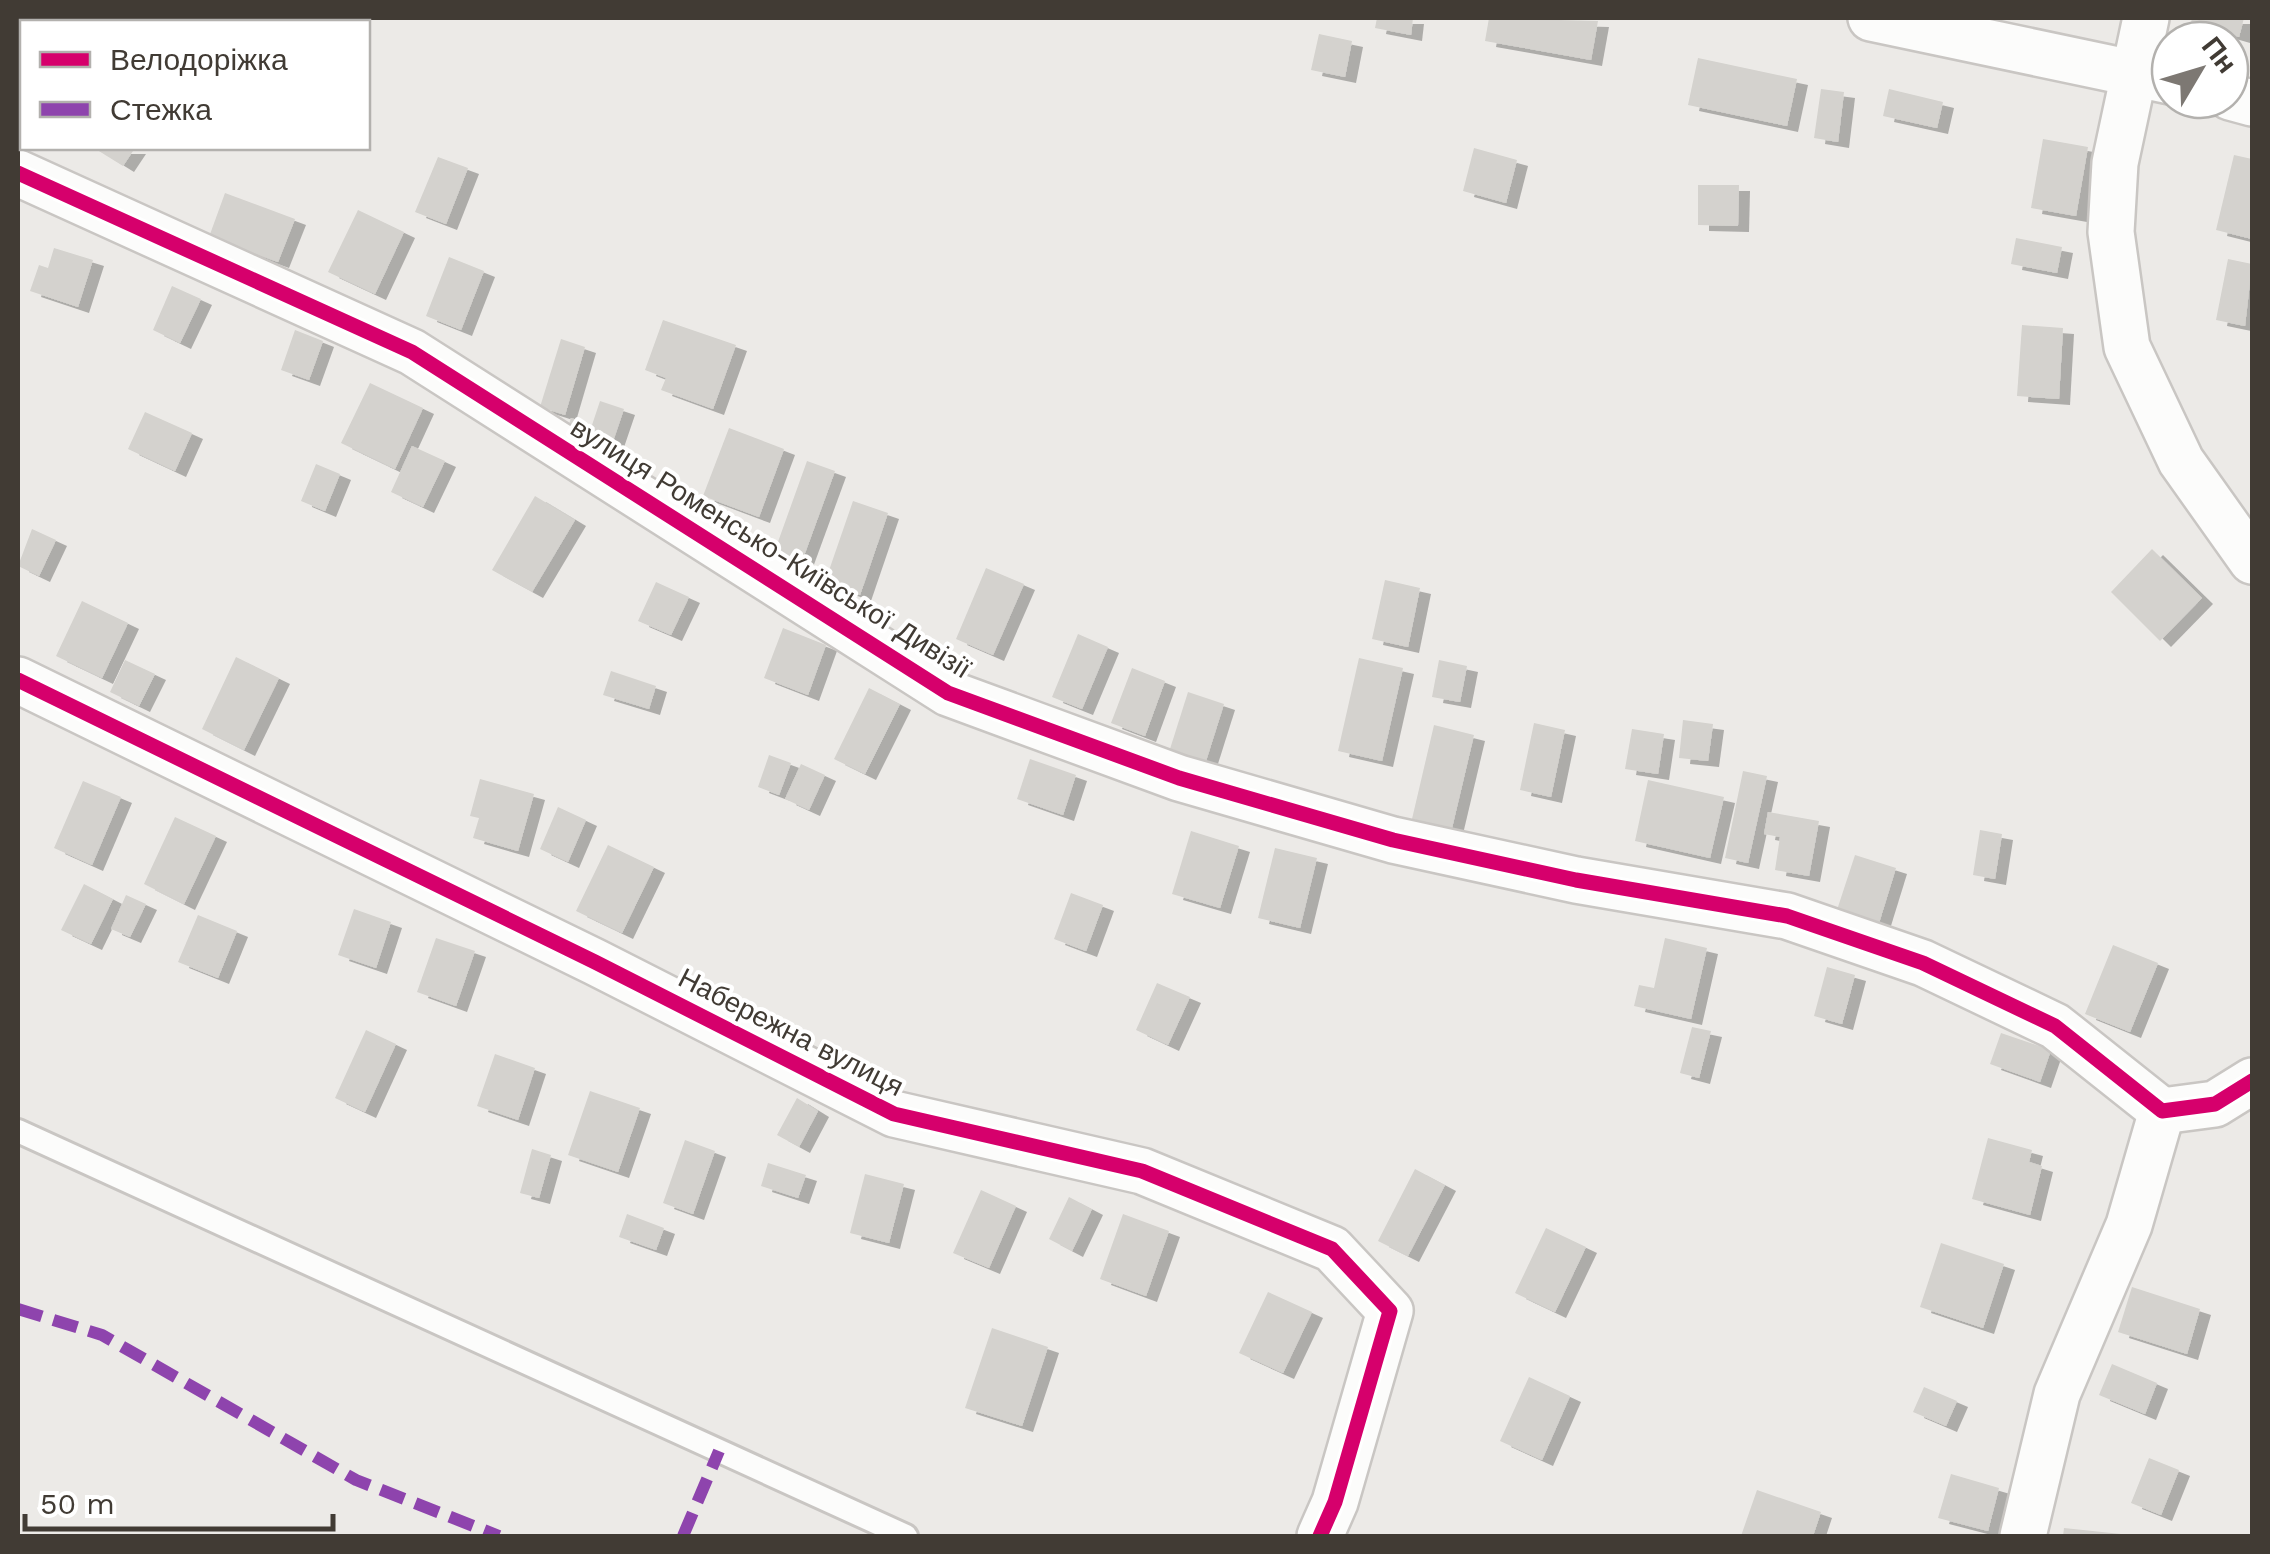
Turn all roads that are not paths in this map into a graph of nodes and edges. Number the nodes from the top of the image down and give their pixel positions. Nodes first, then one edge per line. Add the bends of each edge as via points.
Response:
1 (1870, 18) edge
2 (2146, 18) edge
3 (2150, 64) edge
4 (2150, 76) edge
5 (2150, 78) edge
6 (18, 173) edge
7 (2252, 560) edge
8 (18, 680) edge
9 (2252, 1081) edge
10 (2162, 1112) junction
11 (18, 1130) edge
12 (906, 1536) edge
13 (1320, 1536) edge
14 (2023, 1536) edge

1 - 4 street
2 - 3 street
5 - 7 street via 2115,163 2111,232 2128,347 2181,461
6 - 10 street, вулиця Роменсько-Київської Дивізії via 412,352 948,693 1179,778 1392,840 1786,916 1855,939 1923,963 2055,1026
8 - 13 street, Набережна вулиця via 894,1114 1142,1171 1332,1249 1390,1311
9 - 10 street via 2215,1104
10 - 14 street via 2129,1225 2057,1394
11 - 12 lane

